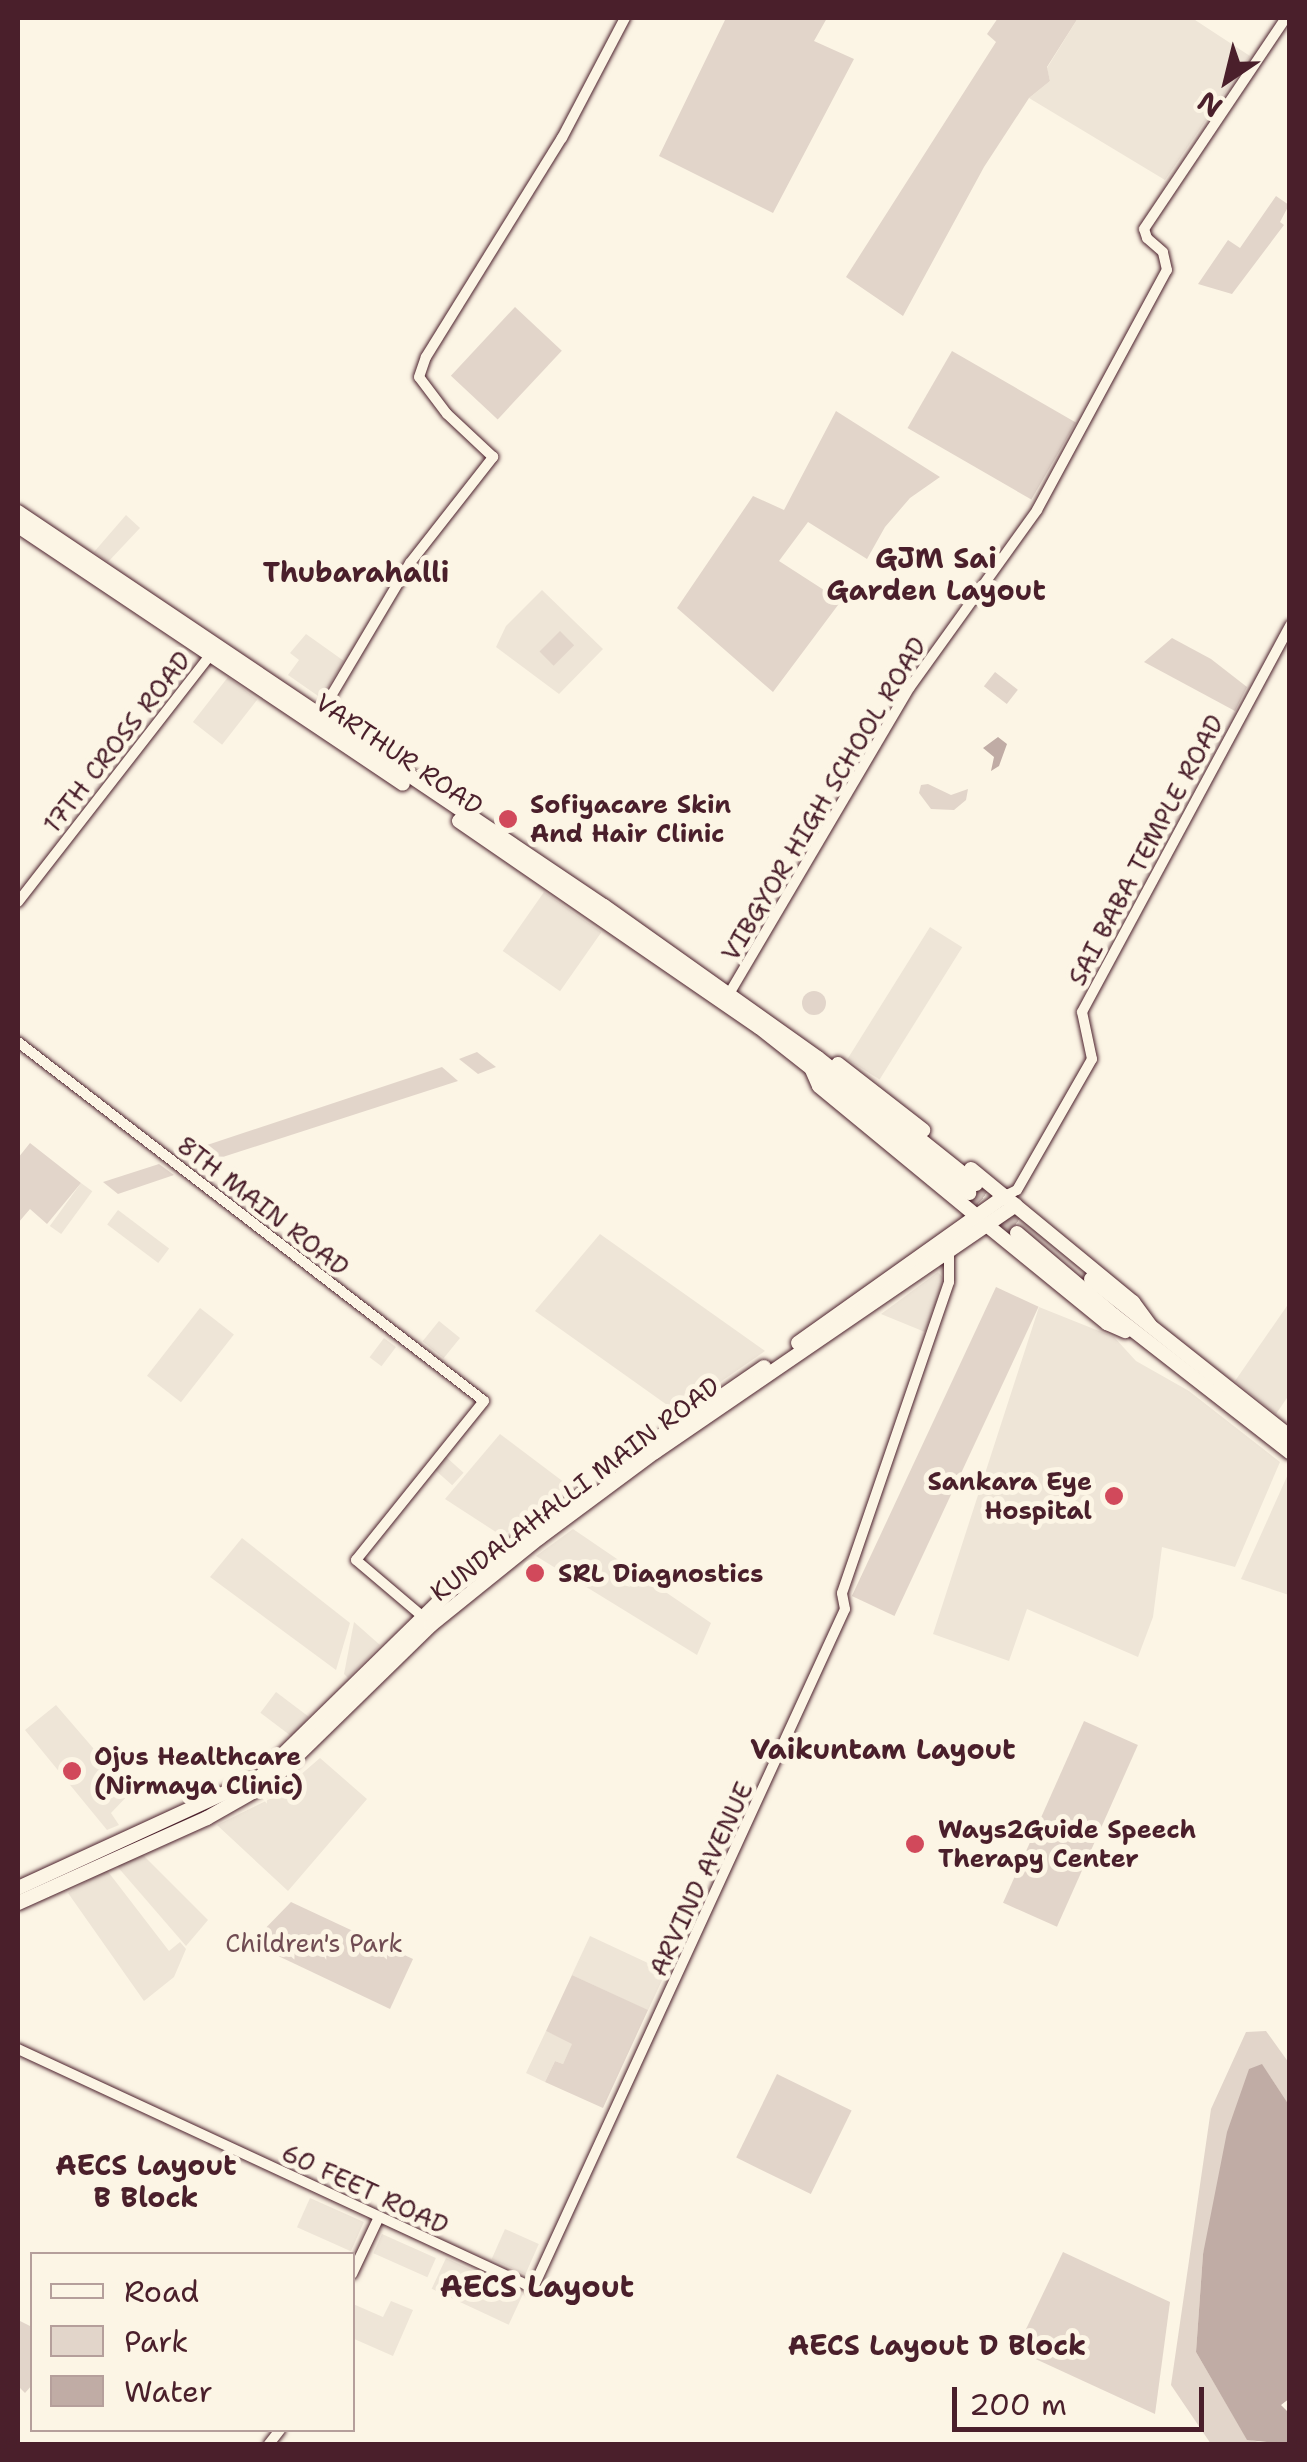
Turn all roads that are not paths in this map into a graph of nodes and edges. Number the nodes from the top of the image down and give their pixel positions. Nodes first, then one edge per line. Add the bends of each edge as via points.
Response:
1 (625, 18) edge
2 (1286, 18) edge
3 (22, 521) edge
4 (1290, 625) edge
5 (210, 654) junction
6 (317, 720) junction
7 (18, 902) edge
8 (601, 911) junction
9 (728, 994) junction
10 (18, 1042) edge
11 (815, 1063) junction
12 (972, 1189) tunnel mouth
13 (1016, 1210) junction
14 (987, 1225) junction
15 (949, 1252) junction
16 (1143, 1329) junction
17 (1290, 1438) edge
18 (1290, 1452) edge
19 (422, 1616) junction
20 (18, 1888) edge
21 (18, 1903) edge
22 (18, 2048) edge
23 (379, 2217) junction
24 (355, 2268) edge
25 (533, 2288) joint

1 - 6 street via 420,377 492,457 410,563
2 - 9 street, VIBGYOR HIGH SCHOOL ROAD via 1144,229 1164,252 1167,270 1037,510 910,688
3 - 5 main road, VARTHUR ROAD
3 - 6 main road, VARTHUR ROAD
4 - 13 street, SAI BABA TEMPLE ROAD via 1082,1012 1092,1059
5 - 6 main road, VARTHUR ROAD
5 - 7 street, 17TH CROSS ROAD
6 - 8 main road, VARTHUR ROAD
8 - 9 main road, VARTHUR ROAD
8 - 11 main road, VARTHUR ROAD
9 - 11 main road, VARTHUR ROAD
10 - 19 street, 8TH MAIN ROAD via 484,1401 356,1560
11 - 12 main road
11 - 13 main road via 852,1072
11 - 14 main road via 818,1086
13 - 14 main road, KUNDALAHALLI MAIN ROAD
13 - 16 main road
13 - 16 main road via 1133,1302
14 - 15 main road, KUNDALAHALLI MAIN ROAD
14 - 16 main road via 1107,1324
14 - 19 main road, KUNDALAHALLI MAIN ROAD via 552,1513
15 - 21 main road, KUNDALAHALLI MAIN ROAD via 539,1538 431,1625 270,1782 207,1818
15 - 25 street, ARVIND AVENUE via 948,1282 842,1593 845,1610
16 - 17 main road
16 - 18 main road
19 - 20 main road, KUNDALAHALLI MAIN ROAD via 261,1776
22 - 23 street, 60 FEET ROAD
23 - 24 street
23 - 25 street, 60 FEET ROAD

